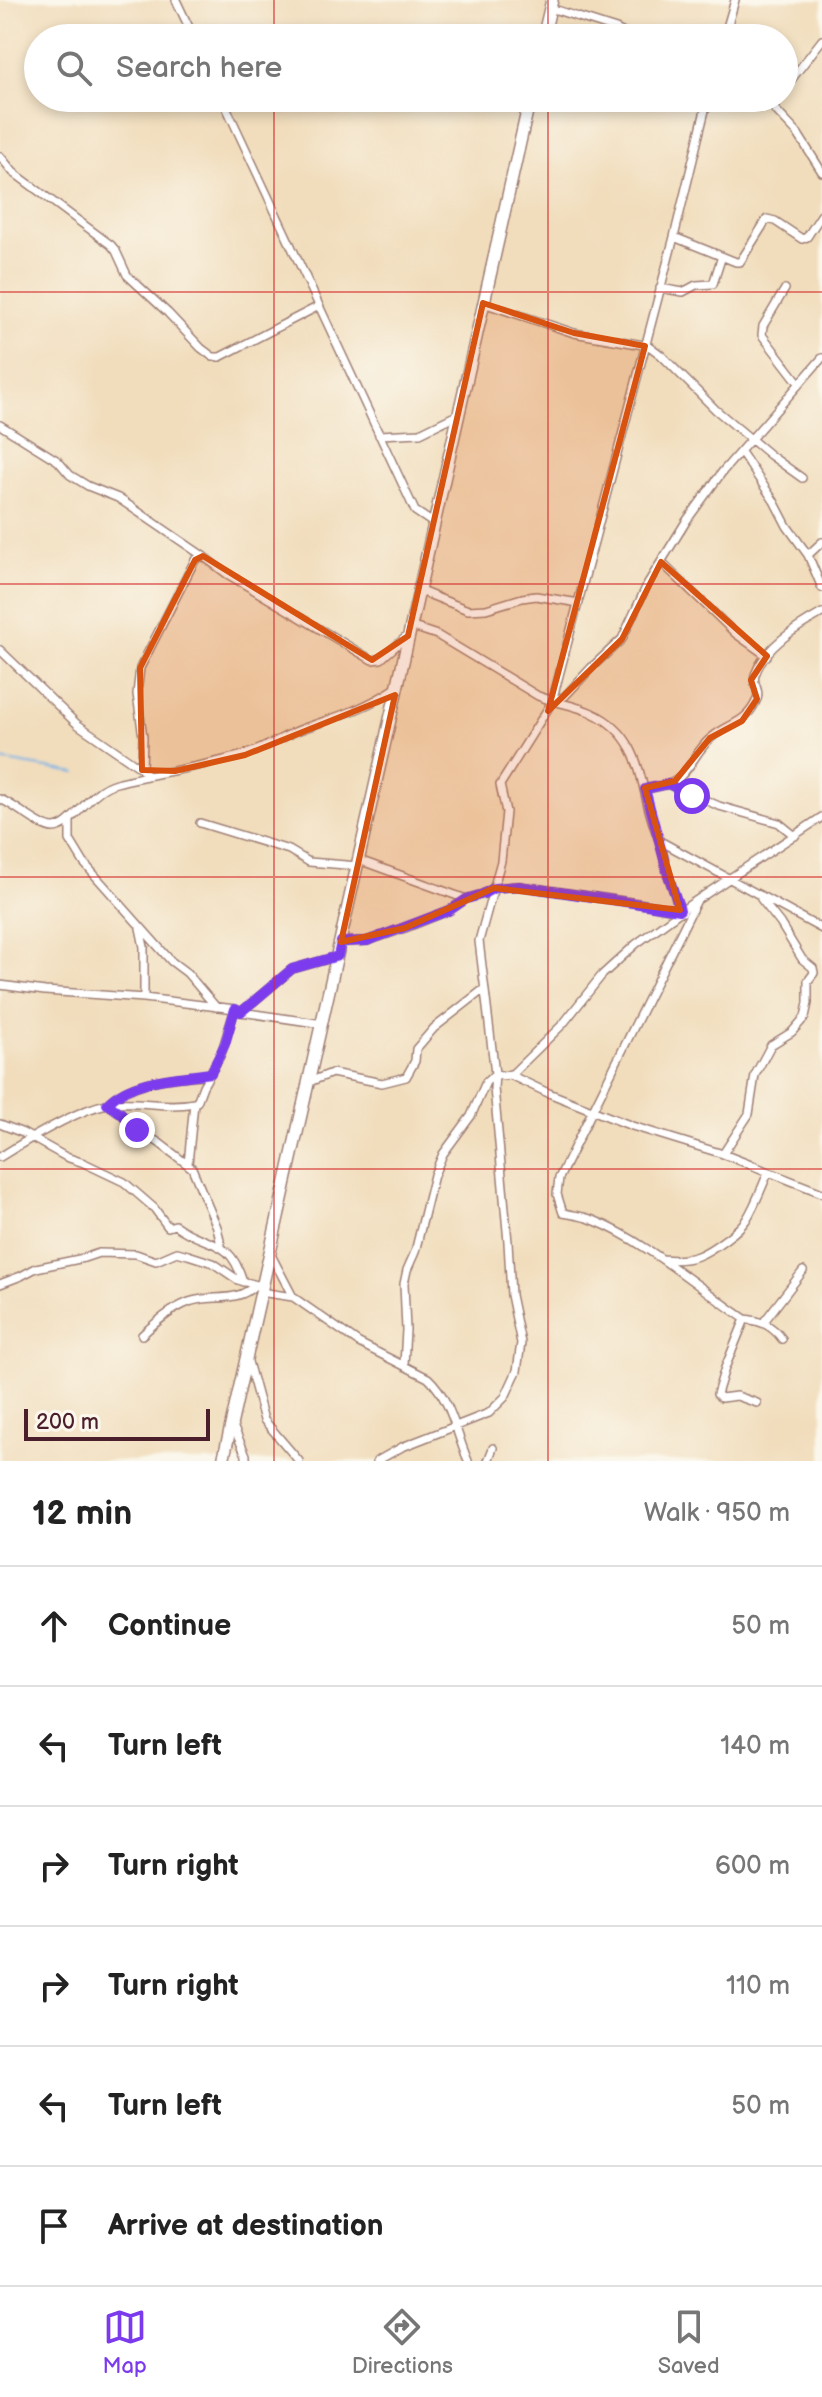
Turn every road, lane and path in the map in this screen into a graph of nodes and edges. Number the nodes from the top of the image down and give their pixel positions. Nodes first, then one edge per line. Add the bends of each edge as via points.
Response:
1 (176, 0) edge
2 (735, 0) edge
3 (551, 4) edge
4 (187, 24) edge
5 (546, 24) edge
6 (603, 24) edge
7 (728, 24) edge
8 (822, 40) edge
9 (798, 71) edge
10 (229, 112) edge
11 (527, 112) edge
12 (705, 112) edge
13 (775, 112) edge
14 (0, 156) edge
15 (822, 172) edge
16 (822, 214) edge
17 (674, 237) junction
18 (722, 256) junction
19 (660, 288) junction
20 (785, 289) dead end
21 (483, 303) junction
22 (319, 306) junction
23 (645, 346) junction
24 (822, 358) edge
25 (799, 383) junction
26 (459, 414) junction
27 (0, 425) edge
28 (379, 435) junction
29 (751, 438) junction
30 (741, 452) junction
31 (802, 478) dead end
32 (433, 523) junction
33 (822, 542) edge
34 (808, 555) junction
35 (203, 556) junction
36 (661, 562) junction
37 (822, 588) edge
38 (418, 590) junction
39 (579, 603) junction
40 (822, 613) edge
41 (409, 631) junction
42 (0, 650) edge
43 (767, 656) junction
44 (396, 688) junction
45 (552, 702) junction
46 (146, 772) junction
47 (668, 784) junction
48 (645, 789) junction
49 (0, 799) edge
50 (822, 817) edge
51 (70, 821) junction
52 (200, 823) dead end
53 (795, 836) junction
54 (660, 841) junction
55 (358, 863) junction
56 (729, 880) junction
57 (494, 888) junction
58 (759, 896) junction
59 (466, 899) junction
60 (696, 902) junction
61 (681, 911) junction
62 (138, 923) junction
63 (822, 929) edge
64 (341, 942) junction
65 (338, 956) junction
66 (0, 985) edge
67 (484, 989) junction
68 (144, 998) junction
69 (216, 1007) junction
70 (238, 1011) junction
71 (323, 1024) junction
72 (211, 1073) junction
73 (495, 1074) junction
74 (510, 1075) junction
75 (309, 1082) junction
76 (194, 1103) junction
77 (107, 1104) junction
78 (591, 1110) junction
79 (0, 1124) edge
80 (31, 1138) junction
81 (723, 1154) junction
82 (0, 1157) edge
83 (188, 1164) junction
84 (768, 1173) junction
85 (822, 1193) edge
86 (221, 1245) junction
87 (269, 1253) junction
88 (661, 1259) junction
89 (803, 1271) dead end
90 (243, 1282) junction
91 (0, 1284) edge
92 (259, 1288) junction
93 (293, 1297) junction
94 (745, 1319) junction
95 (763, 1323) junction
96 (142, 1335) dead end
97 (782, 1339) dead end
98 (246, 1355) junction
99 (404, 1365) junction
100 (757, 1403) dead end
101 (231, 1424) junction
102 (454, 1426) junction
103 (493, 1448) dead end
104 (223, 1461) edge
105 (246, 1461) edge
106 (299, 1461) edge
107 (377, 1461) edge
108 (468, 1461) edge
109 (488, 1461) edge

1 - 4 street
2 - 7 street
3 - 5 main road
3 - 6 street
8 - 9 street
10 - 22 street
11 - 21 main road
12 - 17 street
13 - 15 street via 798,134
14 - 22 street via 13,172 111,245 127,275 213,357
16 - 18 street via 802,239 767,219 740,262
17 - 18 street
17 - 19 street
18 - 19 street via 713,284 683,292
19 - 23 street
20 - 25 street via 762,335
21 - 23 street via 574,333
21 - 26 main road
22 - 28 street
23 - 29 street
23 - 39 street
24 - 25 street
25 - 29 street
26 - 28 street via 420,433
26 - 32 main road
27 - 35 street via 58,461 70,475 118,498
28 - 32 street via 415,511
29 - 30 street
29 - 31 street
30 - 34 street
30 - 36 street
32 - 38 main road
33 - 34 street
34 - 37 street
35 - 41 street via 372,660 381,659
35 - 46 street via 192,564 140,668 137,694
36 - 43 street via 736,634
36 - 45 street via 622,639 565,696
38 - 39 street via 468,610 536,596
38 - 41 main road
39 - 45 street
40 - 43 street
41 - 44 main road
41 - 45 street via 437,635
42 - 46 street via 77,724
43 - 47 street via 755,674 757,699 742,721 710,738 686,772
44 - 46 street via 373,704 263,749 175,771
44 - 55 main road
45 - 48 street via 577,707 617,728 635,757
45 - 57 street via 500,785 506,812
46 - 51 street via 94,794
47 - 48 street
47 - 53 street via 779,823
48 - 54 street
49 - 51 street via 46,827
50 - 53 street
51 - 62 street via 70,840 84,863
52 - 55 street via 289,850 309,862
53 - 56 street
54 - 56 street
54 - 61 street
55 - 59 street
55 - 64 main road
56 - 58 street
56 - 60 street
57 - 59 street
57 - 61 street via 519,886
57 - 67 street via 479,941
58 - 63 street
58 - 81 street via 814,973 808,981 805,1017 771,1045 755,1075 749,1114
59 - 64 street via 405,928 367,941
60 - 61 street
60 - 78 street
61 - 74 street via 619,958 563,1024
62 - 68 street via 144,947
62 - 69 street
64 - 65 main road
65 - 70 street via 292,969
65 - 71 main road
66 - 68 street
67 - 73 street
67 - 75 street via 434,1028 416,1049 406,1077 382,1083 332,1073
68 - 69 street
69 - 70 street
70 - 71 street
70 - 72 street
71 - 75 main road
72 - 76 street
72 - 77 street via 152,1082
73 - 74 street
73 - 99 street via 434,1175 404,1284
73 - 102 street via 511,1295 521,1353 514,1381 497,1406
74 - 78 street
75 - 87 main road
76 - 77 street
76 - 83 street
77 - 80 street
77 - 83 street
78 - 81 street
78 - 88 street via 559,1178 560,1209 607,1226
79 - 80 street
80 - 82 street
80 - 86 street via 124,1182 168,1227 175,1225
81 - 84 street
83 - 86 street
84 - 85 street
84 - 88 street via 748,1217 729,1237 695,1259
86 - 90 street via 237,1263
87 - 92 main road
87 - 93 street
88 - 94 street
89 - 95 street
90 - 91 street via 205,1259 177,1252 156,1261 103,1253 36,1268
90 - 92 street
92 - 93 street
92 - 96 street via 189,1302
92 - 98 main road
93 - 99 street via 359,1343
94 - 95 street
94 - 100 street via 717,1394
95 - 97 street
98 - 101 main road
98 - 106 street via 264,1420
99 - 102 street via 436,1386
101 - 104 main road
101 - 105 street
102 - 107 street
102 - 108 street
103 - 109 street

